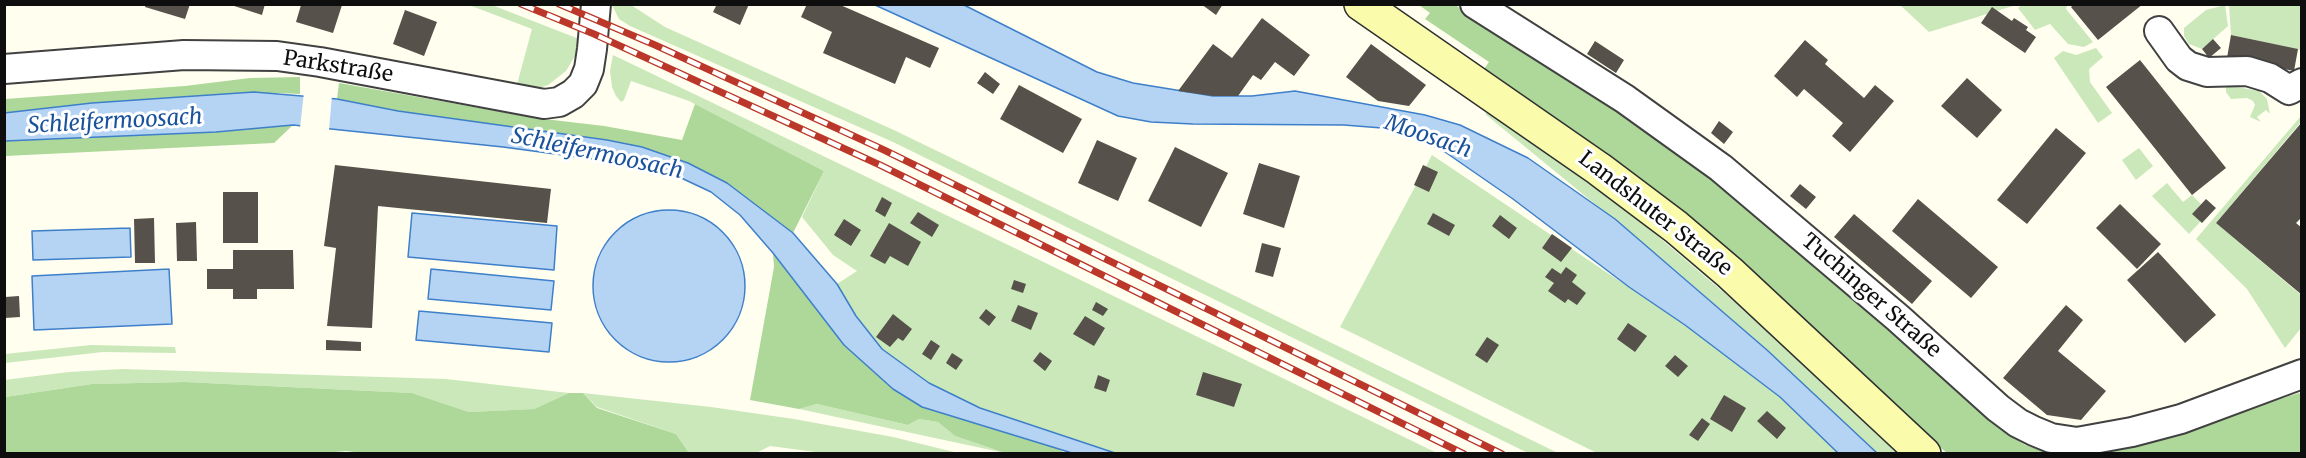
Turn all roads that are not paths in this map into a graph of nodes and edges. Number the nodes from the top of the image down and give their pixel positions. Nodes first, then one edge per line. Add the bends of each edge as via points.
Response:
1 (596, 4) edge
2 (1361, 4) edge
3 (1475, 4) edge
4 (2159, 31) dead end
5 (4, 69) edge
6 (2301, 84) edge
7 (2301, 374) edge
8 (1924, 453) edge

1 - 5 street, Parkstraße via 589,69 583,84 559,102 544,104 277,56 184,55
2 - 8 main road, Landshuter Straße via 1676,227 1731,273
3 - 7 street, Tuchinger Straße via 1625,99 1722,168 1998,408 2034,431 2077,441 2132,432 2181,419
4 - 6 street via 2188,66 2207,72 2247,71 2270,78 2289,90

